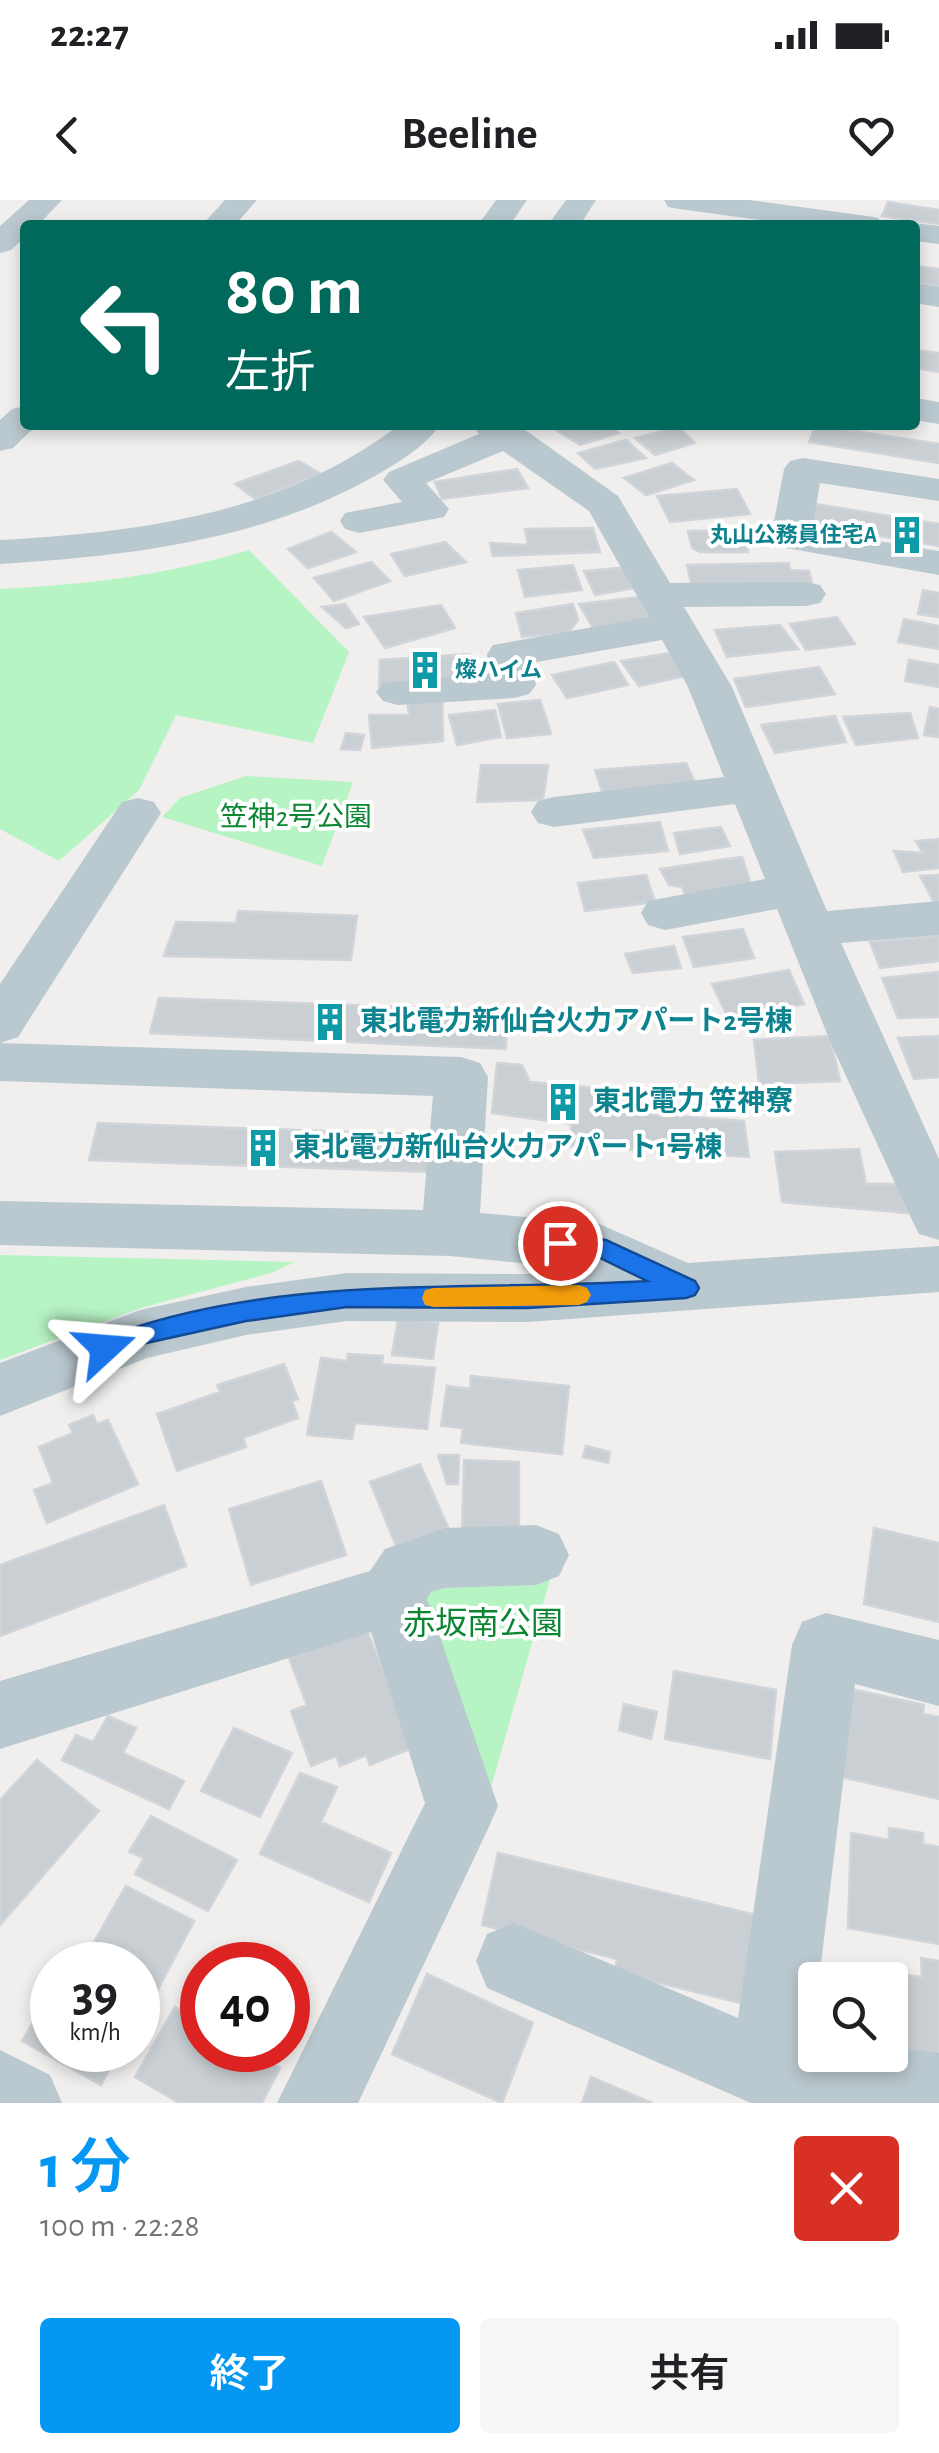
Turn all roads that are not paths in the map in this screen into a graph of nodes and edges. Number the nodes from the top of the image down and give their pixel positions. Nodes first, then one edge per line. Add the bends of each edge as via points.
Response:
1 (242, 200) edge
2 (680, 200) edge
3 (814, 214) edge
4 (223, 220) edge
5 (843, 220) edge
6 (20, 240) edge
7 (4, 263) edge
8 (20, 421) edge
9 (416, 430) edge
10 (499, 430) edge
11 (0, 440) edge
12 (939, 490) edge
13 (359, 521) dead end
14 (0, 552) edge
15 (939, 562) edge
16 (806, 594) dead end
17 (666, 610) junction
18 (398, 692) dead end
19 (750, 788) junction
20 (138, 812) dead end
21 (554, 812) dead end
22 (800, 910) junction
23 (664, 913) dead end
24 (939, 918) edge
25 (0, 1024) edge
26 (0, 1062) edge
27 (939, 1218) edge
28 (0, 1223) edge
29 (450, 1233) junction
30 (939, 1269) edge
31 (686, 1288) junction
32 (0, 1390) edge
33 (536, 1555) dead end
34 (392, 1595) junction
35 (939, 1674) edge
36 (0, 1715) edge
37 (514, 1961) dead end
38 (769, 2071) junction
39 (0, 2089) edge
40 (939, 2094) edge
41 (22, 2103) edge
42 (317, 2103) edge

1 - 4 street
2 - 3 street
3 - 5 street
6 - 7 street
8 - 11 street
9 - 14 street via 360,473 244,515 155,536
10 - 13 street via 402,480 430,509
10 - 17 street via 604,504
12 - 15 street via 803,469 792,532 800,540
16 - 17 street
17 - 18 street via 508,654 514,684
17 - 19 street via 710,687
19 - 21 street
19 - 22 street
20 - 25 street
22 - 23 street
22 - 24 street
22 - 27 street
26 - 29 street via 461,1078
28 - 29 street
29 - 31 street via 597,1246
30 - 31 street
31 - 32 street via 528,1298 347,1298 246,1310 140,1335
33 - 34 street via 444,1558 408,1570
34 - 36 street
34 - 42 street via 462,1806
35 - 38 street via 826,1645
37 - 38 street
38 - 40 street
39 - 41 street

